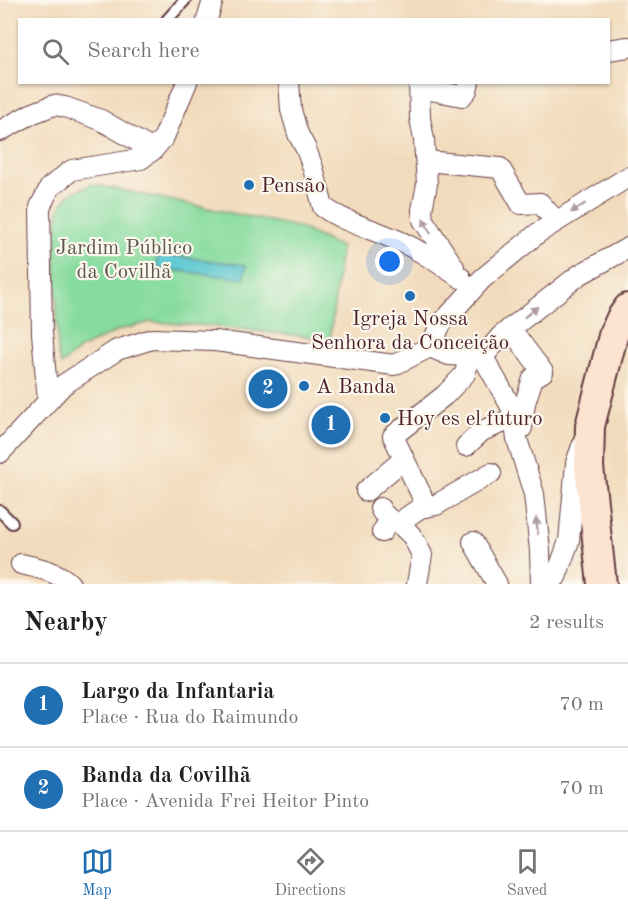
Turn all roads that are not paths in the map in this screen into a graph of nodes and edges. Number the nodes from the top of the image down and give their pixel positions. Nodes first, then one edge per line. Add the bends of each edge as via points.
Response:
1 (185, 0) edge
2 (213, 0) edge
3 (169, 18) edge
4 (208, 18) edge
5 (628, 47) edge
6 (610, 50) edge
7 (186, 84) edge
8 (289, 84) edge
9 (468, 84) edge
10 (419, 85) edge
11 (0, 131) edge
12 (153, 150) junction
13 (426, 160) junction
14 (628, 177) edge
15 (556, 221) junction
16 (628, 248) edge
17 (471, 283) junction
18 (628, 308) edge
19 (510, 328) junction
20 (430, 347) junction
21 (476, 356) junction
22 (48, 401) junction
23 (514, 417) junction
24 (590, 426) junction
25 (466, 446) dead end
26 (520, 448) junction
27 (0, 453) edge
28 (404, 459) junction
29 (491, 473) dead end
30 (366, 491) dead end
31 (426, 507) junction
32 (0, 511) edge
33 (12, 523) dead end
34 (473, 542) dead end
35 (21, 564) dead end
36 (70, 584) edge
37 (417, 584) edge
38 (497, 584) edge
39 (541, 584) edge
40 (546, 584) edge
41 (602, 584) edge

1 - 3 lane
2 - 4 street
5 - 6 street
7 - 12 street via 164,137
8 - 17 street via 291,110 323,207 424,253
9 - 10 street via 462,96
10 - 13 street
11 - 12 street via 54,105 101,120
12 - 22 street via 141,159 72,170 50,187 40,207 42,333
13 - 15 street via 500,168 521,204 540,203
17 -> 13 street via 423,220
14 -> 15 street
15 - 17 street
19 -> 16 street via 579,275
17 - 20 street via 441,324
18 - 24 main road via 613,336
19 - 21 street
19 - 26 street via 543,372 533,378 525,403
20 - 21 street via 448,355
20 - 22 street via 394,365 215,341 152,339 117,350 63,385
21 - 23 street
21 - 28 street via 445,395 393,436
22 - 27 street
23 - 25 street via 483,431
23 - 26 street
24 - 40 street via 576,463 569,542 556,577
24 - 41 main road via 589,467
39 -> 26 street via 534,494
28 - 30 street
28 - 31 street
29 - 31 street
31 - 37 street via 388,521 413,537 422,555
32 - 33 lane
34 - 38 street
35 - 36 street via 51,572

